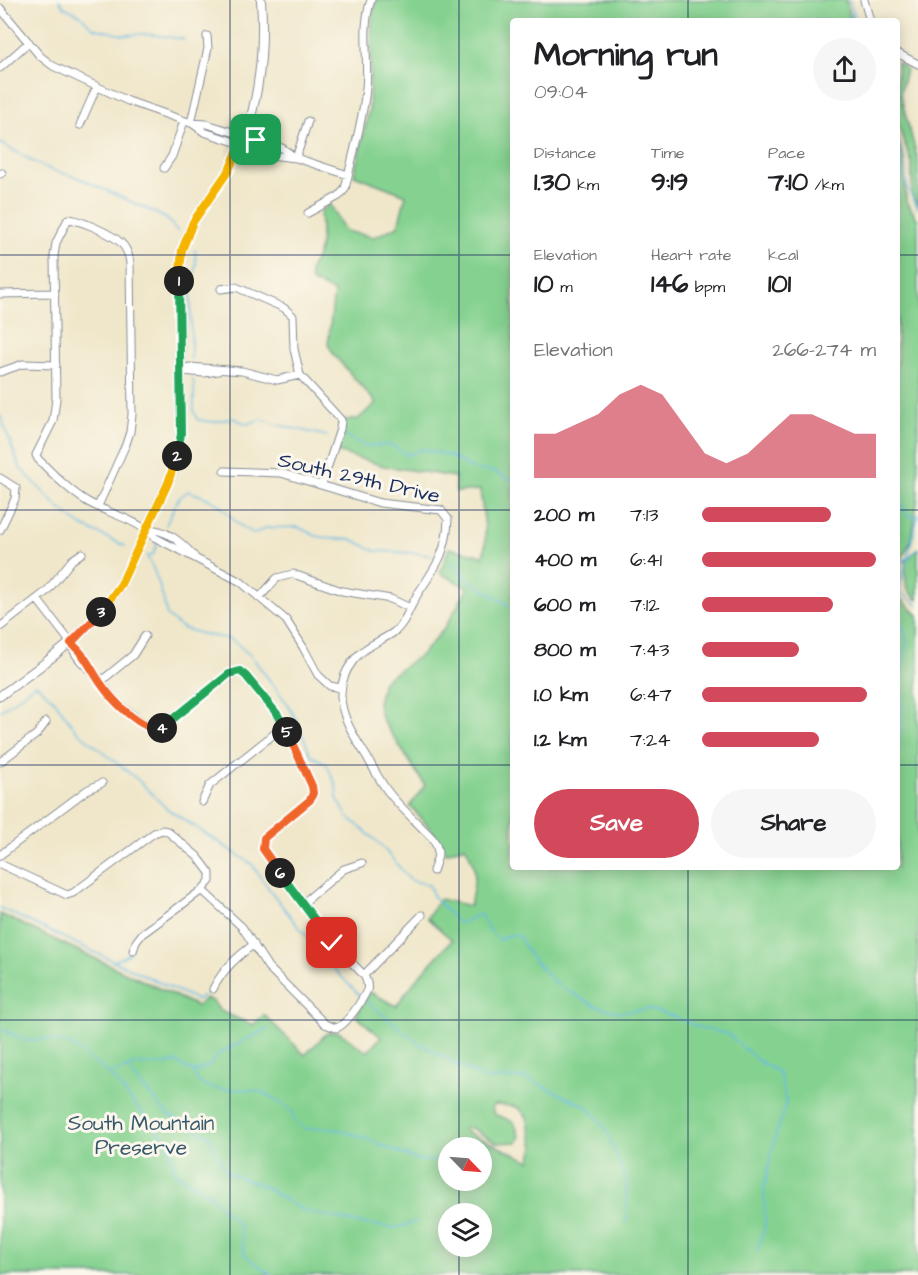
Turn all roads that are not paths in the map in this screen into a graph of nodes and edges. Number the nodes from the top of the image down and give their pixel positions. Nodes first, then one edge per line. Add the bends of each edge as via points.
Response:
1 (261, 0) edge
2 (371, 0) edge
3 (864, 0) edge
4 (0, 8) edge
5 (869, 18) edge
6 (207, 36) dead end
7 (28, 42) junction
8 (900, 55) edge
9 (918, 64) edge
10 (0, 68) edge
11 (98, 86) junction
12 (308, 121) dead end
13 (187, 122) junction
14 (80, 125) dead end
15 (242, 140) junction
16 (270, 144) junction
17 (267, 153) junction
18 (296, 158) junction
19 (164, 168) dead end
20 (348, 175) junction
21 (308, 213) dead end
22 (221, 289) dead end
23 (55, 293) junction
24 (0, 294) edge
25 (56, 365) junction
26 (180, 370) junction
27 (0, 372) edge
28 (300, 375) junction
29 (224, 471) dead end
30 (0, 478) edge
31 (322, 484) junction
32 (98, 506) junction
33 (146, 529) junction
34 (0, 530) edge
35 (82, 553) dead end
36 (259, 598) junction
37 (37, 599) junction
38 (410, 608) junction
39 (0, 627) edge
40 (145, 636) dead end
41 (71, 643) junction
42 (100, 682) junction
43 (341, 688) junction
44 (0, 696) edge
45 (46, 722) dead end
46 (284, 726) junction
47 (0, 762) edge
48 (102, 783) dead end
49 (202, 802) dead end
50 (0, 855) edge
51 (362, 863) dead end
52 (0, 864) edge
53 (434, 871) dead end
54 (202, 890) junction
55 (302, 904) junction
56 (422, 915) dead end
57 (254, 944) junction
58 (133, 951) dead end
59 (364, 975) junction
60 (213, 989) dead end

1 - 15 street via 260,81
2 - 20 street via 365,96
3 - 5 street
4 - 7 street
6 - 13 street via 208,48
7 - 10 street
7 - 11 street via 46,62
8 - 9 street
11 - 13 street
11 - 14 street
12 - 18 street
13 - 15 street via 207,124
13 - 19 street
15 - 16 street
15 - 17 street
15 - 26 street via 229,170 197,213 182,250
16 - 17 street
16 - 18 street
17 - 18 street
18 - 20 street
20 - 21 street via 343,192
22 - 28 street via 236,287 293,315
23 - 24 street
23 - 25 street
23 - 32 street via 56,243 68,219 120,241 128,251 130,432
25 - 27 street via 23,364
25 - 32 street via 52,421 36,455 70,489
26 - 28 street via 248,372 277,380
26 - 33 street via 179,449
28 - 31 street via 341,420
29 - 31 street, South 29th Drive via 281,473
30 - 34 street via 16,488
31 - 38 street, South 29th Drive via 380,503 441,510 448,519 447,538 438,563
32 - 33 street
33 - 36 street via 154,537 171,541 241,582
33 - 41 street via 116,591 101,613
35 - 37 street
36 - 38 street via 277,578 293,574 342,591 391,599
36 - 43 street via 286,620 318,675 330,686
37 - 39 street
37 - 41 street
38 - 43 street via 395,631 371,644 353,661
40 - 42 street via 133,655
41 - 42 street
41 - 44 street
42 - 46 street via 120,707 156,730 229,674 240,671
43 - 53 street via 348,728 386,789 437,846
45 - 47 street via 37,734
46 - 49 street via 210,785
46 - 55 street via 313,793 262,843
48 - 50 street
51 - 55 street via 344,869
52 - 54 street via 67,895 162,830 182,842 210,873 210,881
54 - 57 street via 242,927
54 - 58 street via 142,934
55 - 59 street via 332,943
56 - 59 street
57 - 59 street via 268,967 325,1024 336,1028 345,1024 363,995 367,985
57 - 60 street via 224,970

